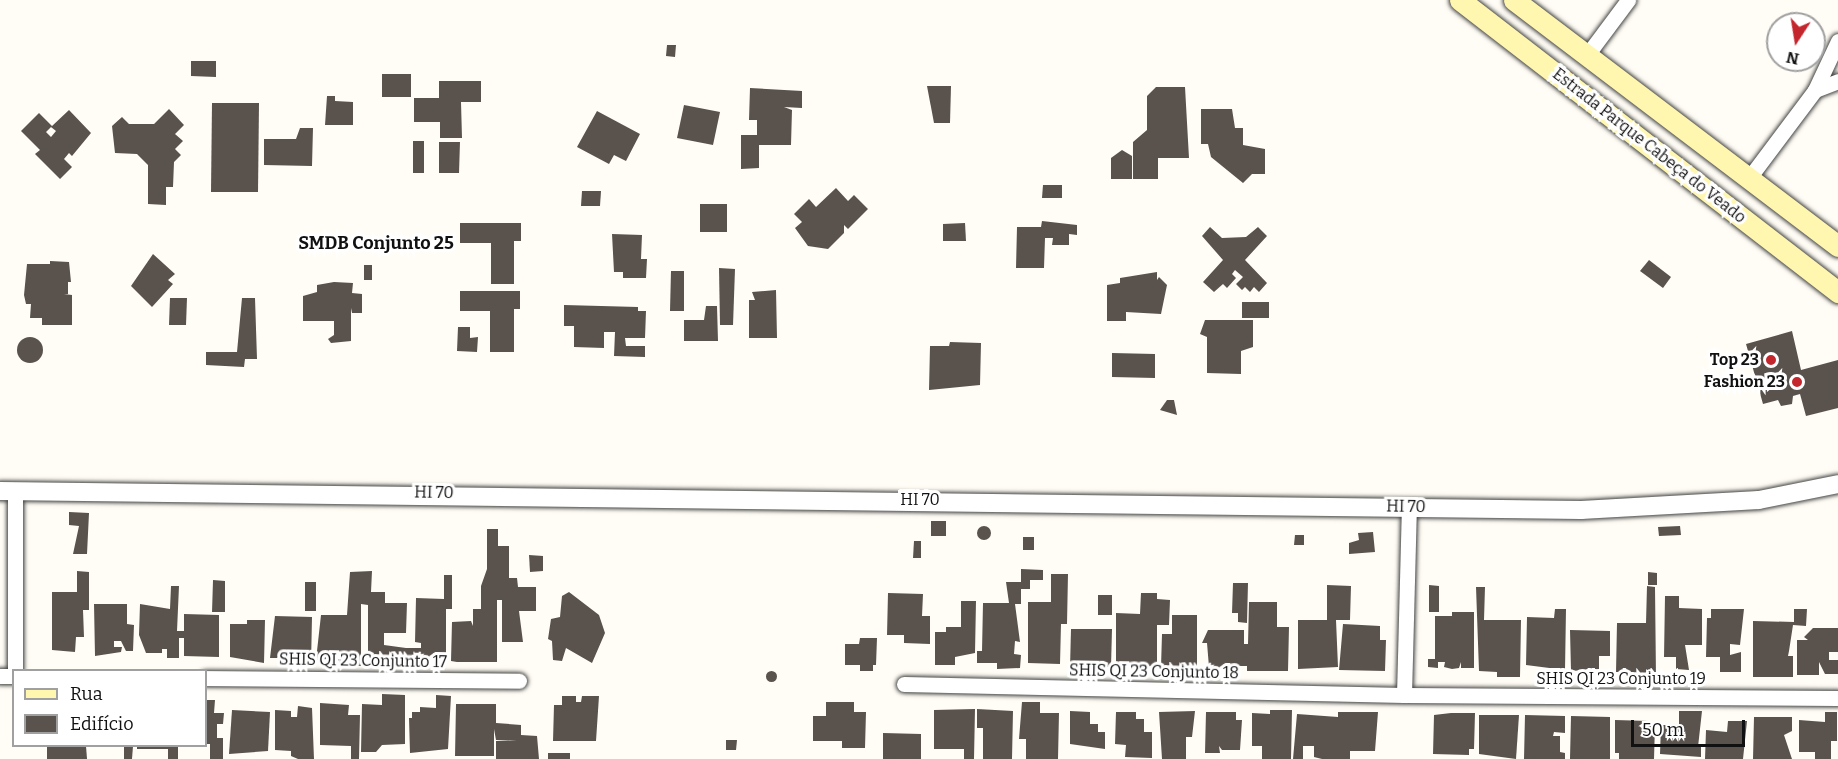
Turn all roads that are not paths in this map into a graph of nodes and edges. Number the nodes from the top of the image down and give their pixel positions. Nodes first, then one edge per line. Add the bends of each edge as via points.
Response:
1 (1460, 0) edge
2 (1514, 0) edge
3 (1628, 0) edge
4 (1838, 41) edge
5 (1587, 56) junction
6 (1838, 81) edge
7 (1815, 90) junction
8 (1749, 178) junction
9 (1838, 246) edge
10 (1838, 292) edge
11 (1838, 484) edge
12 (7, 491) edge
13 (1409, 507) junction
14 (15, 669) edge
15 (207, 678) edge
16 (519, 681) dead end
17 (904, 684) dead end
18 (1404, 695) junction
19 (1838, 698) edge

1 - 10 main road, Estrada Parque Cabeça do Veado
2 - 5 main road, Estrada Parque Cabeça do Veado
3 - 5 street
4 - 7 street
5 - 8 main road, Estrada Parque Cabeça do Veado
6 - 7 street
7 - 8 street
8 - 9 main road, Estrada Parque Cabeça do Veado
11 - 13 street, HI 70 via 1759,500 1653,509
12 - 13 street, HI 70
12 - 14 street
13 - 18 street
15 - 16 street, SHIS QI 23 Conjunto 17
17 - 18 street, SHIS QI 23 Conjunto 18
18 - 19 street, SHIS QI 23 Conjunto 19

